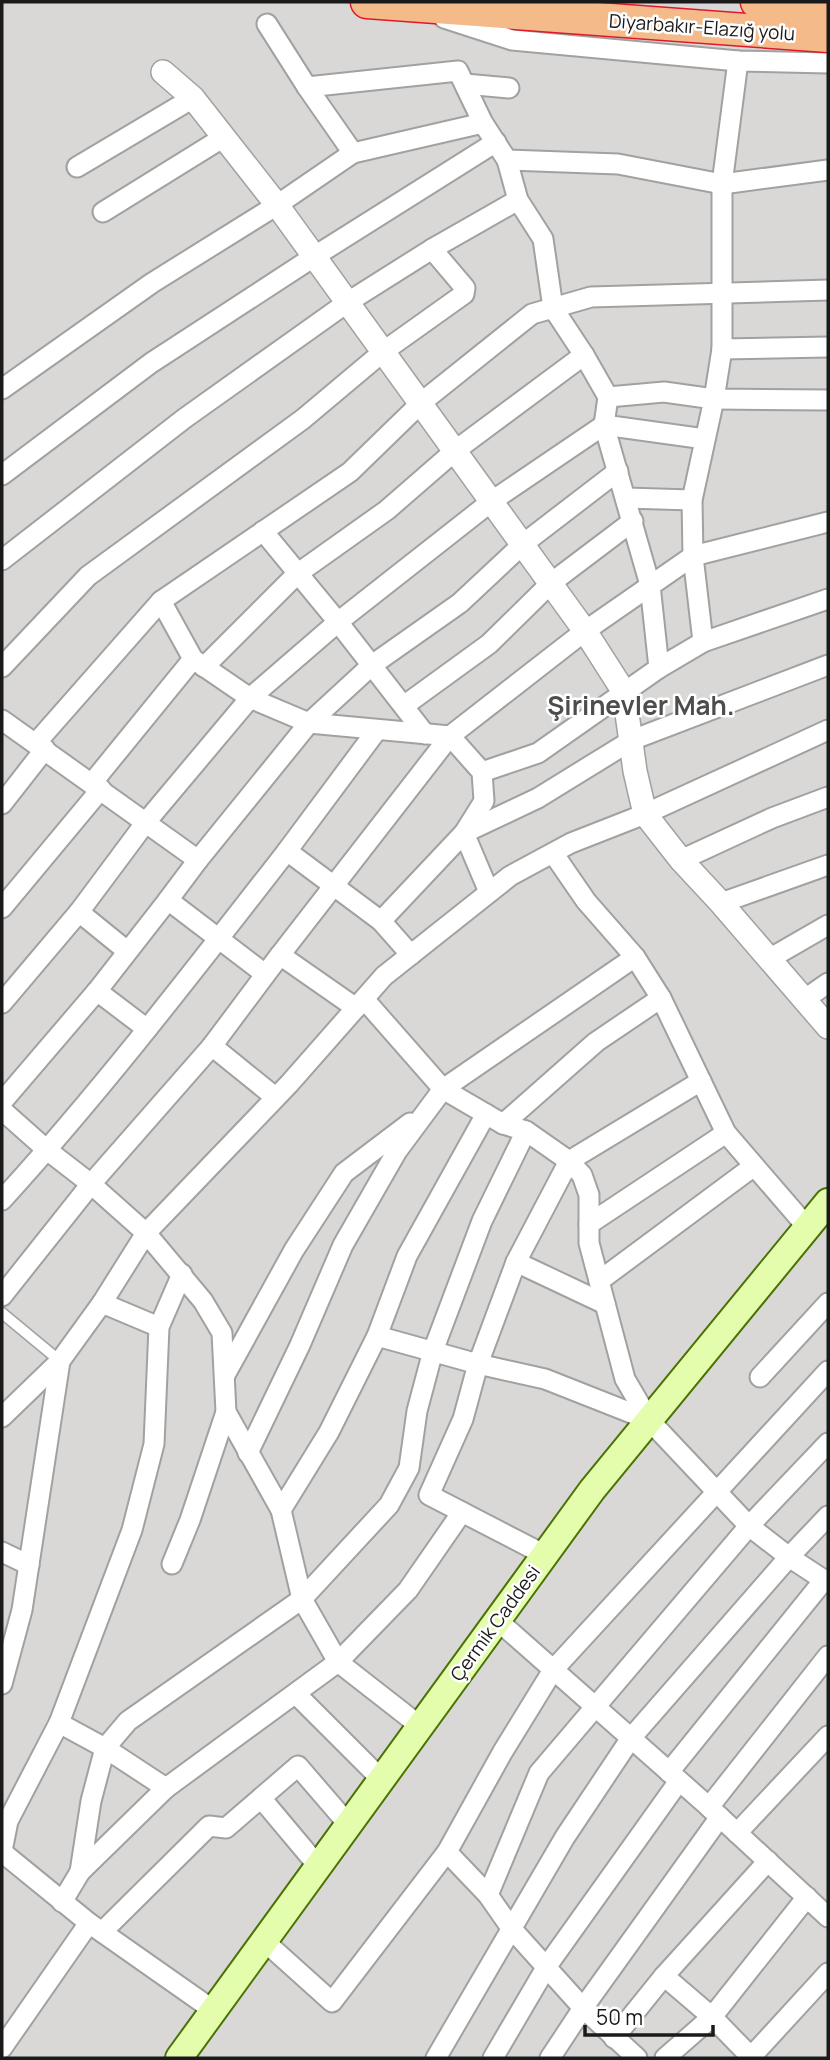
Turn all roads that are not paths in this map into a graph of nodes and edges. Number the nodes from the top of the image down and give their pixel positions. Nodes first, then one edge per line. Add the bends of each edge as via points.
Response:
1 (367, 2) edge
2 (757, 2) edge
3 (402, 5) junction
4 (828, 7) edge
5 (267, 23) dead end
6 (828, 36) edge
7 (738, 61) junction
8 (828, 63) edge
9 (163, 72) dead end
10 (465, 84) junction
11 (307, 87) junction
12 (509, 88) dead end
13 (193, 98) junction
14 (483, 122) junction
15 (224, 137) junction
16 (496, 142) junction
17 (353, 153) junction
18 (507, 160) junction
19 (77, 167) dead end
20 (828, 170) edge
21 (722, 184) junction
22 (518, 200) junction
23 (277, 205) junction
24 (103, 212) dead end
25 (432, 249) junction
26 (315, 256) junction
27 (828, 290) edge
28 (723, 291) junction
29 (348, 302) junction
30 (552, 308) junction
31 (828, 347) edge
32 (722, 349) junction
33 (384, 351) junction
34 (584, 355) junction
35 (2, 389) edge
36 (608, 397) junction
37 (714, 399) junction
38 (828, 400) edge
39 (422, 402) junction
40 (604, 425) junction
41 (705, 439) junction
42 (456, 450) junction
43 (618, 471) junction
44 (2, 475) edge
45 (626, 498) junction
46 (692, 500) junction
47 (492, 501) junction
48 (633, 521) junction
49 (828, 522) edge
50 (263, 531) junction
51 (523, 544) junction
52 (693, 556) junction
53 (2, 560) edge
54 (297, 574) junction
55 (551, 583) junction
56 (650, 585) junction
57 (828, 599) edge
58 (161, 601) junction
59 (338, 622) junction
60 (585, 631) junction
61 (703, 642) junction
62 (199, 663) junction
63 (372, 665) junction
64 (828, 665) edge
65 (2, 667) edge
66 (659, 668) junction
67 (624, 692) junction
68 (250, 698) junction
69 (405, 705) junction
70 (2, 720) edge
71 (309, 723) junction
72 (377, 730) junction
73 (828, 730) edge
74 (425, 734) junction
75 (450, 736) junction
76 (632, 740) junction
77 (41, 746) junction
78 (482, 772) junction
79 (96, 786) junction
80 (828, 797) edge
81 (2, 804) edge
82 (645, 814) junction
83 (146, 822) junction
84 (464, 833) junction
85 (287, 851) junction
86 (553, 853) junction
87 (198, 860) junction
88 (681, 860) junction
89 (828, 865) edge
90 (334, 885) junction
91 (489, 892) junction
92 (168, 900) junction
93 (721, 903) junction
94 (2, 908) edge
95 (79, 912) junction
96 (381, 921) junction
97 (828, 925) edge
98 (219, 939) junction
99 (127, 951) junction
100 (280, 955) junction
101 (411, 955) junction
102 (635, 957) junction
103 (769, 959) junction
104 (265, 974) junction
105 (828, 983) edge
106 (97, 990) junction
107 (661, 998) junction
108 (805, 999) junction
109 (2, 1003) edge
110 (360, 1004) junction
111 (828, 1027) edge
112 (147, 1029) junction
113 (212, 1046) junction
114 (701, 1081) junction
115 (443, 1089) junction
116 (275, 1097) junction
117 (2, 1102) edge
118 (428, 1109) junction
119 (2, 1111) edge
120 (495, 1119) junction
121 (526, 1131) junction
122 (726, 1133) junction
123 (47, 1150) junction
124 (569, 1161) junction
125 (754, 1166) junction
126 (91, 1184) junction
127 (2, 1200) edge
128 (821, 1214) edge
129 (589, 1224) junction
130 (146, 1233) junction
131 (516, 1262) junction
132 (182, 1274) junction
133 (599, 1282) junction
134 (2, 1296) edge
135 (102, 1303) junction
136 (828, 1303) edge
137 (605, 1304) junction
138 (2, 1313) edge
139 (159, 1327) junction
140 (377, 1336) junction
141 (433, 1351) junction
142 (60, 1361) junction
143 (478, 1364) junction
144 (828, 1371) edge
145 (225, 1375) junction
146 (761, 1377) dead end
147 (226, 1412) junction
148 (2, 1417) edge
149 (649, 1420) junction
150 (828, 1443) edge
151 (248, 1453) junction
152 (715, 1492) junction
153 (281, 1510) junction
154 (462, 1512) junction
155 (828, 1516) edge
156 (749, 1526) junction
157 (2, 1552) edge
158 (545, 1555) junction
159 (789, 1557) junction
160 (29, 1564) junction
161 (172, 1564) dead end
162 (827, 1580) edge
163 (302, 1599) junction
164 (497, 1620) junction
165 (828, 1656) edge
166 (338, 1662) junction
167 (553, 1670) junction
168 (2, 1684) edge
169 (296, 1694) junction
170 (594, 1706) junction
171 (59, 1723) junction
172 (420, 1726) junction
173 (828, 1736) edge
174 (631, 1738) junction
175 (106, 1748) junction
176 (674, 1776) junction
177 (381, 1779) junction
178 (166, 1788) junction
179 (261, 1798) junction
180 (715, 1812) junction
181 (348, 1824) junction
182 (737, 1833) junction
183 (2, 1852) edge
184 (447, 1852) junction
185 (768, 1861) junction
186 (318, 1866) junction
187 (80, 1872) junction
188 (488, 1895) junction
189 (807, 1897) junction
190 (62, 1902) junction
191 (828, 1917) edge
192 (96, 1928) junction
193 (511, 1928) junction
194 (263, 1940) junction
195 (547, 1966) junction
196 (828, 1973) edge
197 (664, 1976) junction
198 (583, 2008) junction
199 (213, 2010) junction
200 (712, 2017) junction
201 (2, 2048) edge
202 (624, 2051) edge
203 (179, 2058) edge
204 (436, 2058) edge
205 (493, 2058) edge
206 (550, 2058) edge
207 (665, 2058) edge
208 (751, 2058) edge

1 - 3 highway, Diyarbakır-Elazığ yolu
2 - 4 highway, Diyarbakır-Elazığ yolu
3 - 6 highway, Diyarbakır-Elazığ yolu
3 - 7 street via 512,40
5 - 11 street
7 - 8 street
7 - 21 street
9 - 13 street
10 - 11 street via 458,71
10 - 12 street
10 - 14 street
11 - 17 street
13 - 15 street
13 - 19 street
14 - 16 street
14 - 17 street
15 - 23 street
15 - 24 street
16 - 18 street
16 - 26 street
17 - 23 street
18 - 21 street via 618,164
18 - 22 street
20 - 21 street
21 - 28 street
22 - 25 street
22 - 30 street via 543,239
23 - 26 street
23 - 35 street via 152,283
25 - 29 street
25 - 33 street via 465,288 464,294
26 - 29 street
26 - 44 street via 151,363
27 - 28 street
28 - 30 street via 591,297
28 - 32 street
29 - 33 street
29 - 53 street via 185,418
30 - 34 street
30 - 39 street via 532,314
31 - 32 street
32 - 37 street
33 - 39 street
33 - 65 street via 303,419 88,576
34 - 36 street
34 - 42 street
36 - 37 street via 664,392
36 - 40 street
37 - 38 street
37 - 41 street
39 - 42 street
39 - 50 street via 350,472
40 - 41 street
40 - 43 street
40 - 47 street
41 - 46 street
42 - 47 street
42 - 54 street via 387,510
43 - 45 street
43 - 51 street
45 - 46 street
45 - 48 street
46 - 52 street
47 - 51 street
47 - 59 street
48 - 55 street
48 - 56 street
49 - 52 street
50 - 54 street
50 - 58 street
51 - 55 street
51 - 63 street via 460,604
52 - 56 street
52 - 61 street
54 - 59 street
54 - 62 street
55 - 60 street
55 - 69 street via 489,644
56 - 60 street
56 - 66 street
57 - 61 street
58 - 62 street
58 - 77 street
59 - 63 street
59 - 68 street
60 - 67 street
60 - 75 street
61 - 66 street
62 - 68 street
62 - 79 street
63 - 69 street
63 - 71 street
64 - 76 street
66 - 67 street
67 - 76 street
67 - 78 street via 538,753
68 - 71 street
68 - 83 street
69 - 74 street
70 - 77 street
71 - 72 street
71 - 87 street
72 - 74 street
72 - 85 street
73 - 82 street
74 - 75 street
75 - 78 street
75 - 90 street
76 - 82 street
76 - 84 street via 538,798
77 - 79 street
77 - 81 street
78 - 84 street via 484,801
79 - 83 street
79 - 94 street
80 - 88 street via 772,817
82 - 86 street
82 - 88 street
83 - 87 street
83 - 95 street
84 - 91 street
84 - 96 street
85 - 90 street
85 - 98 street
86 - 91 street
86 - 102 street via 586,901
87 - 92 street
88 - 93 street
89 - 93 street
90 - 96 street
90 - 100 street
91 - 101 street
92 - 98 street
92 - 99 street
93 - 103 street
95 - 99 street
95 - 109 street
96 - 101 street
97 - 103 street
98 - 104 street
98 - 112 street
99 - 106 street
100 - 104 street
100 - 110 street
101 - 110 street via 384,976
102 - 107 street
102 - 115 street
103 - 108 street
104 - 113 street
105 - 108 street
106 - 112 street
106 - 117 street
107 - 114 street
107 - 120 street
108 - 111 street
110 - 115 street
110 - 116 street
112 - 123 street
113 - 116 street
113 - 126 street
114 - 122 street
114 - 124 street
115 - 118 street
115 - 120 street
116 - 130 street
118 - 145 street via 344,1173 294,1250
118 - 151 street via 397,1151 343,1245
119 - 123 street
120 - 121 street
120 - 140 street via 407,1256
121 - 124 street
121 - 141 street via 482,1221
122 - 125 street
122 - 129 street
123 - 126 street
123 - 127 street
124 - 129 street via 582,1175 589,1195
124 - 131 street
125 - 128 street
125 - 133 street
126 - 130 street
126 - 134 street
128 - 149 main road, Çermik Caddesi
129 - 133 street
130 - 132 street
130 - 135 street
131 - 137 street
131 - 143 street
132 - 139 street
132 - 145 street via 222,1334
133 - 137 street
135 - 139 street
135 - 142 street
136 - 146 street
137 - 149 street via 625,1380
138 - 142 lane
139 - 171 street via 155,1444 132,1530
140 - 141 street
140 - 153 street via 329,1432
141 - 143 street
141 - 163 street via 417,1411 409,1468 389,1505
142 - 148 street
142 - 160 street
143 - 149 street via 545,1379
143 - 154 street via 463,1419 429,1495
144 - 152 street
145 - 147 street
147 - 151 street
147 - 161 street
149 - 152 street
149 - 158 main road, Çermik Caddesi
150 - 156 street
151 - 153 street
152 - 156 street
152 - 167 street
153 - 163 street
154 - 158 street
154 - 166 street via 408,1590
155 - 159 street
156 - 159 street
156 - 170 street
157 - 160 street
158 - 164 main road, Çermik Caddesi
159 - 162 street
159 - 174 street
160 - 168 street
162 - 176 street
163 - 166 street
163 - 175 street via 128,1721
164 - 167 street
164 - 172 main road, Çermik Caddesi
165 - 180 street
166 - 169 street
166 - 172 street
167 - 170 street
167 - 184 street
169 - 177 street
169 - 178 street
170 - 174 street
170 - 188 street via 539,1773
171 - 175 street
171 - 183 street via 8,1821
172 - 177 main road, Çermik Caddesi
173 - 182 street
174 - 176 street
174 - 193 street
175 - 178 street
175 - 187 street via 91,1801
176 - 180 street
176 - 195 street
177 - 181 main road, Çermik Caddesi
178 - 187 street
179 - 181 street via 298,1766
179 - 186 street
179 - 192 street via 226,1828 209,1826
180 - 182 street
180 - 198 street
181 - 186 main road, Çermik Caddesi
182 - 185 street
183 - 190 street
184 - 188 street
184 - 194 street via 332,2002
185 - 189 street
185 - 197 street
186 - 194 main road, Çermik Caddesi
187 - 190 street
188 - 193 street
189 - 191 street
189 - 200 street
190 - 192 street
192 - 199 street
192 - 201 street
193 - 195 street
193 - 204 street
194 - 199 main road, Çermik Caddesi
195 - 198 street
195 - 205 street
196 - 208 street
197 - 200 street
197 - 202 street
198 - 202 street
198 - 206 street
199 - 203 main road, Çermik Caddesi
200 - 207 street
200 - 208 street

